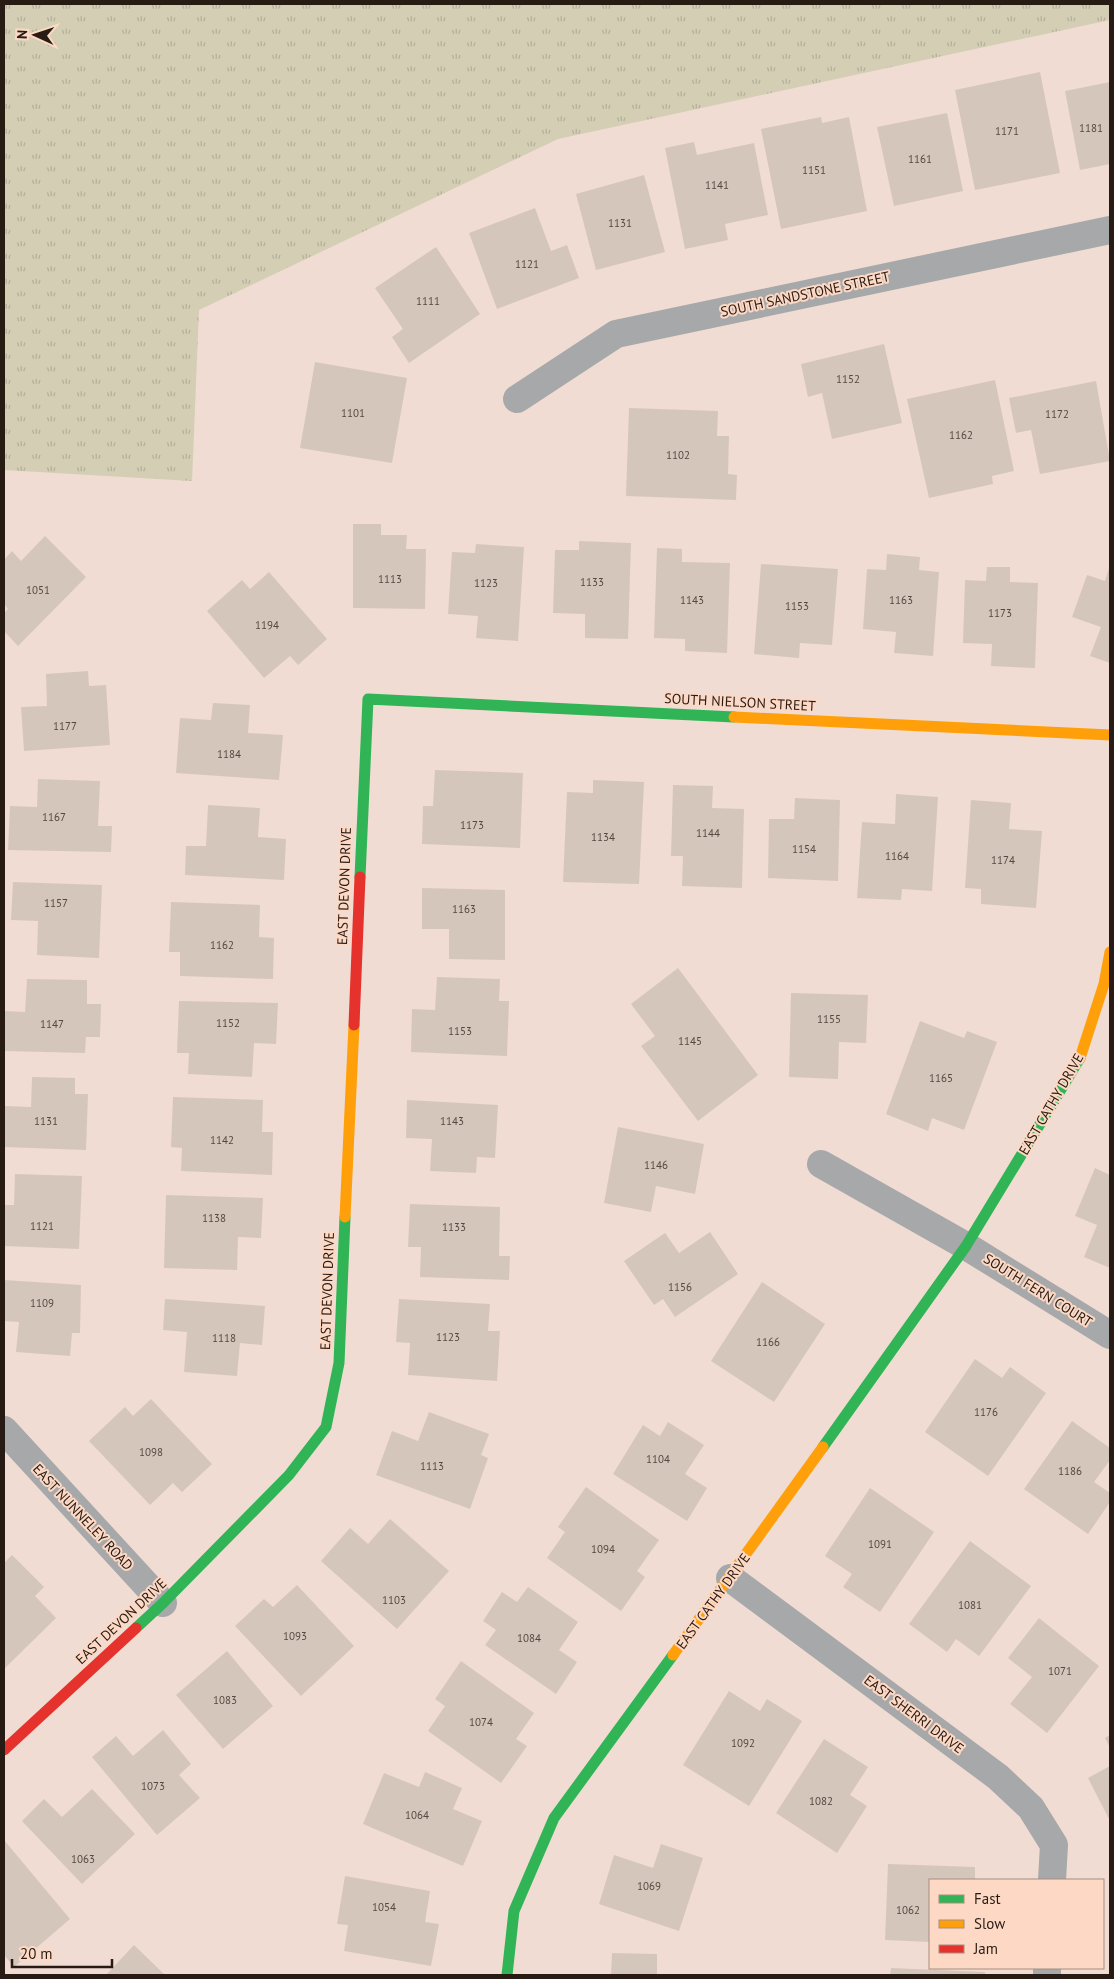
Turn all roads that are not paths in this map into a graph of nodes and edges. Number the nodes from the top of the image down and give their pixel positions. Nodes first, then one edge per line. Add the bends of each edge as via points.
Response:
1 (1110, 230) edge
2 (517, 399) dead end
3 (368, 699) joint
4 (1110, 734) edge
5 (1110, 952) edge
6 (821, 1164) dead end
7 (966, 1246) junction
8 (1110, 1335) edge
9 (4, 1430) edge
10 (730, 1578) junction
11 (163, 1604) junction
12 (4, 1750) edge
13 (1052, 1879) edge
14 (507, 1975) edge

1 - 2 street, SOUTH SANDSTONE STREET via 616,334
3 - 4 street, SOUTH NIELSON STREET
3 - 11 street, EAST DEVON DRIVE via 339,1363 326,1427 289,1475
5 - 7 street, EAST CATHY DRIVE via 1104,984 1080,1058
6 - 7 street
7 - 8 street, SOUTH FERN COURT
7 - 10 street, EAST CATHY DRIVE
9 - 11 street, EAST NUNNELEY ROAD
10 - 13 street, EAST SHERRI DRIVE via 998,1777 1031,1808 1054,1845
10 - 14 street, EAST CATHY DRIVE via 554,1818 514,1911
11 - 12 street, EAST DEVON DRIVE

